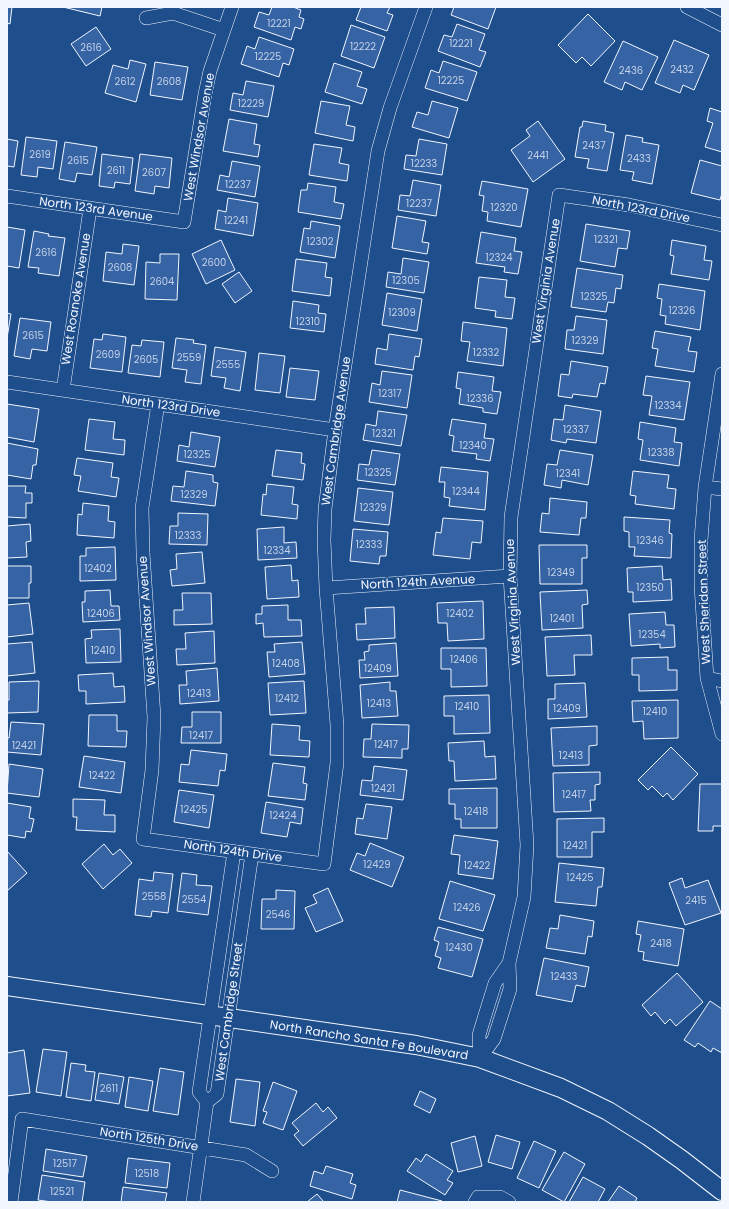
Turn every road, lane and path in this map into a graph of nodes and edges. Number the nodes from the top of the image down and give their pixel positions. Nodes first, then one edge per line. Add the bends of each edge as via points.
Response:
1 (232, 7) edge
2 (426, 7) edge
3 (687, 7) edge
4 (146, 18) dead end
5 (722, 25) edge
6 (224, 30) junction
7 (559, 195) joint
8 (7, 196) edge
9 (90, 209) junction
10 (184, 222) joint
11 (722, 225) edge
12 (722, 374) edge
13 (7, 382) edge
14 (63, 390) junction
15 (158, 404) junction
16 (336, 430) junction
17 (705, 487) junction
18 (722, 489) edge
19 (510, 576) junction
20 (326, 588) junction
21 (707, 678) junction
22 (722, 681) edge
23 (722, 734) edge
24 (143, 839) joint
25 (234, 852) junction
26 (252, 854) junction
27 (324, 864) joint
28 (7, 986) edge
29 (219, 1016) junction
30 (480, 1058) junction
31 (207, 1102) junction
32 (200, 1147) junction
33 (272, 1171) dead end
34 (722, 1191) edge
35 (477, 1199) edge
36 (11, 1202) edge
37 (193, 1202) edge
38 (509, 1202) edge

1 - 6 street, West Windsor Avenue
2 - 16 street, West Cambridge Avenue via 390,108 378,151
3 - 5 street
4 - 6 street via 173,14
6 - 10 street, West Windsor Avenue via 204,94
7 - 11 street, North 123rd Drive via 629,205
7 - 19 street, West Virginia Avenue via 514,494
8 - 9 street, North 123rd Avenue
9 - 10 street, North 123rd Avenue
9 - 14 street, West Roanoke Avenue
12 - 17 street, West Sheridan Street
13 - 14 street, North 123rd Drive
14 - 15 street, North 123rd Drive
15 - 16 street, North 123rd Drive
15 - 24 street, West Windsor Avenue via 142,508 154,717 152,770
16 - 20 street, West Cambridge Avenue via 325,509
17 - 18 street
17 - 21 street, West Sheridan Street via 702,586
19 - 20 street, North 124th Avenue
19 - 30 street, West Virginia Avenue via 527,845 524,897 509,963 495,983 479,1035
20 - 27 street, West Cambridge Avenue via 337,725 336,763
21 - 22 street
21 - 23 street, West Sheridan Street
24 - 25 street, North 124th Drive
25 - 26 street, North 124th Drive
25 - 29 street, West Cambridge Street
26 - 27 street, North 124th Drive
26 - 29 street, West Cambridge Street
28 - 29 street, North Rancho Santa Fe Boulevard
29 - 30 street, North Rancho Santa Fe Boulevard via 416,1045
29 - 31 street, West Cambridge Street via 217,1094
29 - 31 street, West Cambridge Street via 199,1092
30 - 34 street, North Rancho Santa Fe Boulevard via 561,1088 608,1111 648,1136
31 - 32 street
32 - 33 street, North 125th Drive via 246,1155
32 - 36 street, North 125th Drive via 22,1119
32 - 37 street
35 - 38 street via 500,1197

